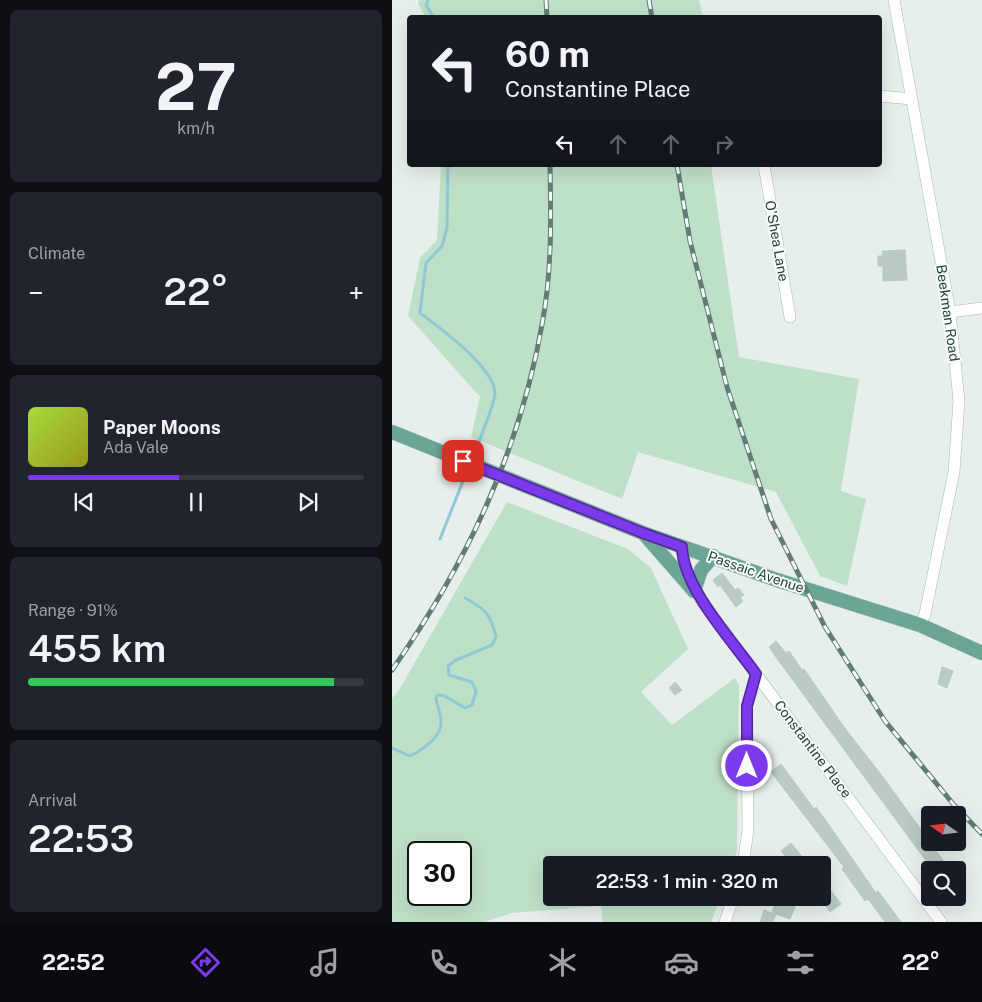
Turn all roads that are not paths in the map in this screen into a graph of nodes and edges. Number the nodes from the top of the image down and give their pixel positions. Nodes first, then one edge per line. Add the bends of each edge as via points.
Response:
1 (894, 0) edge
2 (882, 96) edge
3 (911, 99) junction
4 (764, 167) edge
5 (982, 308) edge
6 (950, 312) junction
7 (790, 316) dead end
8 (392, 432) edge
9 (643, 533) junction
10 (682, 547) junction
11 (713, 556) junction
12 (694, 590) junction
13 (920, 626) junction
14 (982, 653) edge
15 (756, 674) junction
16 (744, 856) edge
17 (730, 906) edge
18 (725, 922) edge
19 (941, 922) edge

1 - 3 street, Beekman Road
2 - 3 street
3 - 6 street, Beekman Road
4 - 7 street, O'Shea Lane
5 - 6 street
6 - 13 street, Beekman Road via 959,401 958,436 944,524
8 - 9 main road, Passaic Avenue
9 - 10 main road, Passaic Avenue
9 - 12 main road
10 - 11 main road, Passaic Avenue
10 - 12 street, Constantine Place via 684,566
11 - 12 main road via 701,570
11 - 13 main road, Passaic Avenue
12 - 15 street, Constantine Place
13 - 14 main road, Passaic Avenue
15 - 16 street via 747,706 748,830
15 - 19 street, Constantine Place
17 - 18 street

